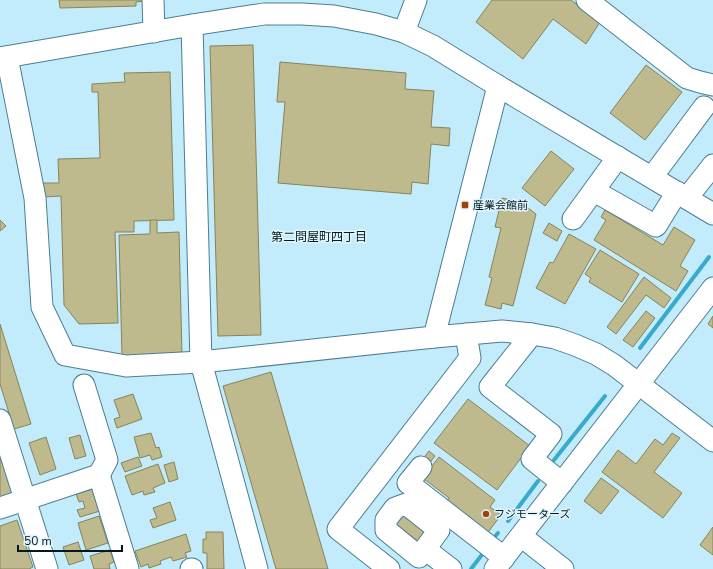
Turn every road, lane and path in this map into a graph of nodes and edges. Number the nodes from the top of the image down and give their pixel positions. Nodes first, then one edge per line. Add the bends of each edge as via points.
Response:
1 (153, 0) edge
2 (416, 0) edge
3 (587, 0) edge
4 (336, 8) edge
5 (192, 25) junction
6 (154, 32) junction
7 (404, 32) junction
8 (4, 58) edge
9 (713, 85) edge
10 (498, 86) junction
11 (704, 107) dead end
12 (713, 154) edge
13 (618, 158) junction
14 (713, 164) edge
15 (652, 177) junction
16 (594, 191) junction
17 (682, 195) junction
18 (713, 214) edge
19 (573, 219) dead end
20 (713, 288) edge
21 (466, 334) junction
22 (532, 334) junction
23 (434, 337) junction
24 (201, 362) junction
25 (639, 384) junction
26 (84, 385) dead end
27 (0, 420) edge
28 (713, 441) edge
29 (420, 467) dead end
30 (99, 475) junction
31 (562, 482) junction
32 (26, 500) junction
33 (0, 508) edge
34 (521, 536) junction
35 (425, 549) dead end
36 (500, 563) edge
37 (46, 569) edge
38 (128, 569) edge
39 (257, 569) edge
40 (388, 569) edge
41 (451, 569) edge
42 (563, 569) edge

1 - 6 street
2 - 7 street
3 - 9 street via 687,78
4 - 5 street via 302,14 264,14
4 - 7 street
5 - 6 street
5 - 24 street
6 - 8 street
7 - 10 street via 433,46
8 - 24 street via 35,198 42,307 65,355 126,366
10 - 13 street
10 - 23 street
11 - 15 street
12 - 14 street via 708,160
13 - 15 street
13 - 16 street
14 - 17 street
15 - 17 street
16 - 17 street via 656,226
16 - 19 street
17 - 18 street
20 - 25 street
21 - 22 street via 502,331
21 - 23 street
21 - 40 street via 470,358 338,529
22 - 25 street via 555,338 596,354
22 - 31 street via 490,387 551,434 532,459
23 - 24 street
24 - 39 street
25 - 28 street
25 - 31 street
26 - 30 street via 107,460
27 - 32 street
29 - 36 street via 408,483
30 - 32 street
30 - 38 street
31 - 34 street
32 - 33 street
32 - 37 street
34 - 36 street
34 - 42 street
35 - 41 street

